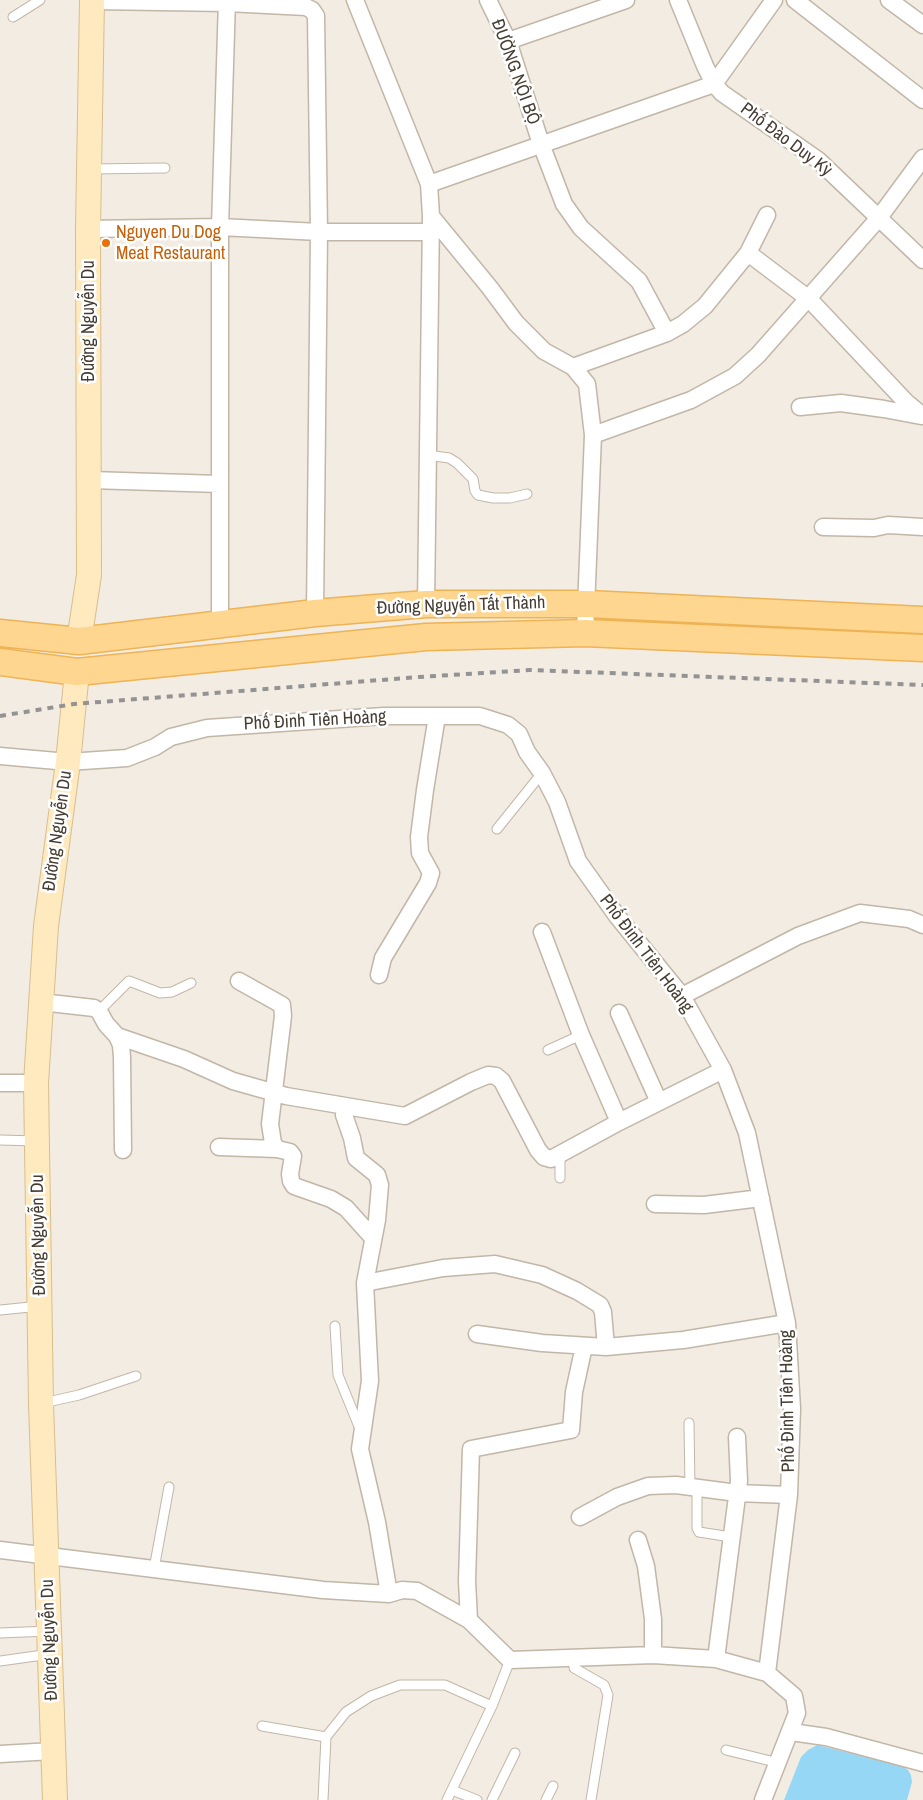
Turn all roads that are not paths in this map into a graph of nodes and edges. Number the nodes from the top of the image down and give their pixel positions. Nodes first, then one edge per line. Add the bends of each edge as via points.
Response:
1 (40, 0) edge
2 (92, 0) edge
3 (355, 0) edge
4 (488, 0) edge
5 (626, 0) edge
6 (678, 0) edge
7 (774, 0) edge
8 (795, 0) edge
9 (889, 0) edge
10 (227, 1) edge
11 (13, 17) dead end
12 (923, 26) edge
13 (508, 41) junction
14 (714, 84) junction
15 (923, 100) edge
16 (541, 144) junction
17 (923, 158) edge
18 (165, 168) dead end
19 (89, 169) junction
20 (429, 184) junction
21 (767, 215) dead end
22 (878, 219) junction
23 (430, 224) junction
24 (220, 227) junction
25 (88, 229) junction
26 (319, 232) junction
27 (748, 253) junction
28 (923, 260) edge
29 (808, 299) junction
30 (667, 333) junction
31 (573, 367) junction
32 (800, 407) dead end
33 (923, 416) edge
34 (593, 435) junction
35 (427, 455) junction
36 (90, 480) junction
37 (220, 484) junction
38 (527, 494) dead end
39 (823, 527) dead end
40 (923, 527) edge
41 (426, 604) junction
42 (587, 604) junction
43 (317, 612) junction
44 (923, 620) edge
45 (220, 625) junction
46 (0, 633) edge
47 (585, 633) junction
48 (79, 641) junction
49 (319, 648) junction
50 (923, 648) edge
51 (0, 662) edge
52 (77, 672) junction
53 (437, 716) junction
54 (0, 756) edge
55 (68, 762) junction
56 (542, 773) junction
57 (498, 829) dead end
58 (923, 924) edge
59 (542, 932) dead end
60 (379, 975) dead end
61 (239, 981) dead end
62 (191, 983) dead end
63 (682, 996) junction
64 (41, 1002) junction
65 (99, 1011) junction
66 (619, 1013) dead end
67 (581, 1035) junction
68 (118, 1036) junction
69 (548, 1050) dead end
70 (723, 1070) junction
71 (0, 1083) edge
72 (36, 1083) junction
73 (273, 1092) junction
74 (659, 1102) junction
75 (344, 1116) dead end
76 (618, 1122) junction
77 (0, 1140) edge
78 (37, 1141) junction
79 (218, 1147) dead end
80 (277, 1149) junction
81 (123, 1150) dead end
82 (560, 1154) junction
83 (560, 1178) dead end
84 (761, 1198) junction
85 (655, 1204) dead end
86 (373, 1238) junction
87 (365, 1283) junction
88 (40, 1306) junction
89 (0, 1310) edge
90 (787, 1323) junction
91 (335, 1326) dead end
92 (477, 1334) dead end
93 (584, 1346) junction
94 (606, 1347) junction
95 (136, 1376) dead end
96 (41, 1404) junction
97 (689, 1423) dead end
98 (362, 1434) junction
99 (737, 1437) dead end
100 (169, 1487) dead end
101 (694, 1488) junction
102 (737, 1493) junction
103 (789, 1495) junction
104 (580, 1517) dead end
105 (731, 1537) junction
106 (638, 1540) dead end
107 (0, 1550) edge
108 (47, 1557) junction
109 (154, 1569) junction
110 (389, 1594) junction
111 (469, 1620) junction
112 (0, 1633) edge
113 (50, 1642) junction
114 (654, 1655) junction
115 (574, 1658) junction
116 (716, 1659) junction
117 (510, 1660) junction
118 (0, 1661) edge
119 (767, 1673) junction
120 (492, 1706) junction
121 (262, 1726) dead end
122 (791, 1732) junction
123 (326, 1737) junction
124 (726, 1750) dead end
125 (53, 1751) junction
126 (515, 1753) dead end
127 (0, 1754) edge
128 (778, 1764) junction
129 (923, 1764) edge
130 (553, 1786) dead end
131 (452, 1790) junction
132 (55, 1800) edge
133 (323, 1800) edge
134 (447, 1800) edge
135 (477, 1800) edge
136 (492, 1800) edge
137 (546, 1800) edge
138 (591, 1800) edge
139 (763, 1800) edge

1 - 11 lane
2 - 10 street
2 - 19 street, Đường Nguyễn Du
3 - 20 street
4 - 13 street, ĐƯỜNG NỘI BỘ
5 - 13 street
6 - 14 street, Phố Đào Duy Kỳ
7 - 14 street
8 - 15 street
9 - 12 street
10 - 24 street
10 - 26 street via 306,7 316,16
13 - 16 street, ĐƯỜNG NỘI BỘ
14 - 16 street
14 - 22 street, Phố Đào Duy Kỳ via 722,93 818,160
16 - 20 street
16 - 30 street, ĐƯỜNG NỘI BỘ via 564,204 580,228 639,281
17 - 22 street
18 - 19 lane
19 - 25 street, Đường Nguyễn Du
20 - 23 street
21 - 27 street
22 - 28 street, Phố Đào Duy Kỳ
22 - 29 street
23 - 26 street
23 - 31 street via 544,351
23 - 35 street
24 - 25 street
24 - 26 street
24 - 37 street
25 - 36 street, Đường Nguyễn Du
26 - 43 street
27 - 29 street
27 - 30 street via 705,306
29 - 33 street
29 - 34 street via 735,376 692,400
30 - 31 street
31 - 34 street via 587,384
32 - 33 street via 841,403
34 - 42 street
35 - 38 lane via 448,458 457,464 473,479 478,494 493,498
35 - 41 street
36 - 37 street
36 - 48 street, Đường Nguyễn Du via 90,576
37 - 45 street
39 - 40 street via 874,528 888,524
41 - 42 main road, Đường Nguyễn Tất Thành
41 - 43 main road, Đường Nguyễn Tất Thành
42 - 44 main road, Đường Nguyễn Tất Thành
42 - 47 street
43 - 45 main road, Đường Nguyễn Tất Thành
43 - 49 main road
45 - 48 main road, Đường Nguyễn Tất Thành
46 - 48 main road, Đường Nguyễn Tất Thành
47 - 49 main road, Đường Nguyễn Tất Thành via 426,637
47 - 50 main road, Đường Nguyễn Tất Thành
49 - 52 main road, Đường Nguyễn Tất Thành
51 - 52 main road, Đường Nguyễn Tất Thành
52 - 55 street, Đường Nguyễn Du
53 - 55 street, Phố Đinh Tiên Hoàng via 384,716 207,728 172,737 127,758
53 - 56 street, Phố Đinh Tiên Hoàng via 480,716 508,725 520,734
53 - 60 street via 419,837 420,853 430,873 428,884 383,958
54 - 55 street, Phố Đinh Tiên Hoàng
55 - 64 street, Đường Nguyễn Du via 46,926
56 - 57 lane
56 - 63 street, Phố Đinh Tiên Hoàng via 557,802 578,861 617,916
58 - 63 street via 860,912 798,936
59 - 67 street
61 - 73 street via 282,1005 281,1041
62 - 65 lane via 172,992 160,993 128,981
63 - 70 street, Phố Đinh Tiên Hoàng
64 - 65 street
64 - 72 street, Đường Nguyễn Du
65 - 68 street
66 - 74 street
67 - 69 lane
67 - 76 street
68 - 73 street via 234,1081
68 - 81 street via 122,1057
70 - 74 street
70 - 84 street, Phố Đinh Tiên Hoàng via 747,1133
71 - 72 street
72 - 78 street, Đường Nguyễn Du
73 - 80 street via 270,1124
73 - 82 street via 406,1116 471,1082 488,1075 496,1076 502,1081 544,1157 551,1159
74 - 76 street
75 - 86 street via 356,1158 377,1175 380,1185
76 - 82 street
77 - 78 lane
78 - 88 street, Đường Nguyễn Du
79 - 80 street
80 - 86 street via 293,1156 290,1174 294,1186 346,1208
82 - 83 lane
84 - 85 street via 704,1205
84 - 90 street, Phố Đinh Tiên Hoàng
86 - 87 street
87 - 94 street via 443,1268 495,1264 542,1275 600,1305
87 - 98 street via 370,1380
88 - 89 lane
88 - 96 street, Đường Nguyễn Du
90 - 94 street via 683,1340
90 - 103 street, Phố Đinh Tiên Hoàng via 792,1408
91 - 98 lane via 338,1375
92 - 93 street
93 - 94 street
93 - 111 street via 574,1392 571,1430 471,1449
95 - 96 lane
96 - 108 street, Đường Nguyễn Du
97 - 101 lane
98 - 110 street via 360,1449
99 - 102 street
100 - 109 lane
101 - 102 street
101 - 104 street via 648,1486 616,1497
101 - 105 lane via 699,1532
102 - 103 street
102 - 105 street
103 - 119 street, Phố Đinh Tiên Hoàng
105 - 116 street
106 - 114 street via 646,1566
107 - 108 street
108 - 109 street
108 - 113 street, Đường Nguyễn Du
109 - 110 street via 323,1590
110 - 111 street via 402,1590 417,1591
111 - 117 street
112 - 113 lane
113 - 118 lane
113 - 125 street, Đường Nguyễn Du
114 - 115 street
114 - 116 street
115 - 117 street
115 - 138 lane via 574,1668 604,1685 608,1695
116 - 119 street
117 - 120 lane
119 - 122 street via 794,1696 797,1714
120 - 123 lane via 445,1685 400,1685 371,1696 346,1712
120 - 131 lane
121 - 123 lane
122 - 128 street
122 - 129 street via 826,1737
123 - 133 lane
124 - 128 lane
125 - 127 street
125 - 132 street, Đường Nguyễn Du
126 - 136 lane
128 - 139 street
130 - 137 lane
131 - 134 lane
131 - 135 lane

